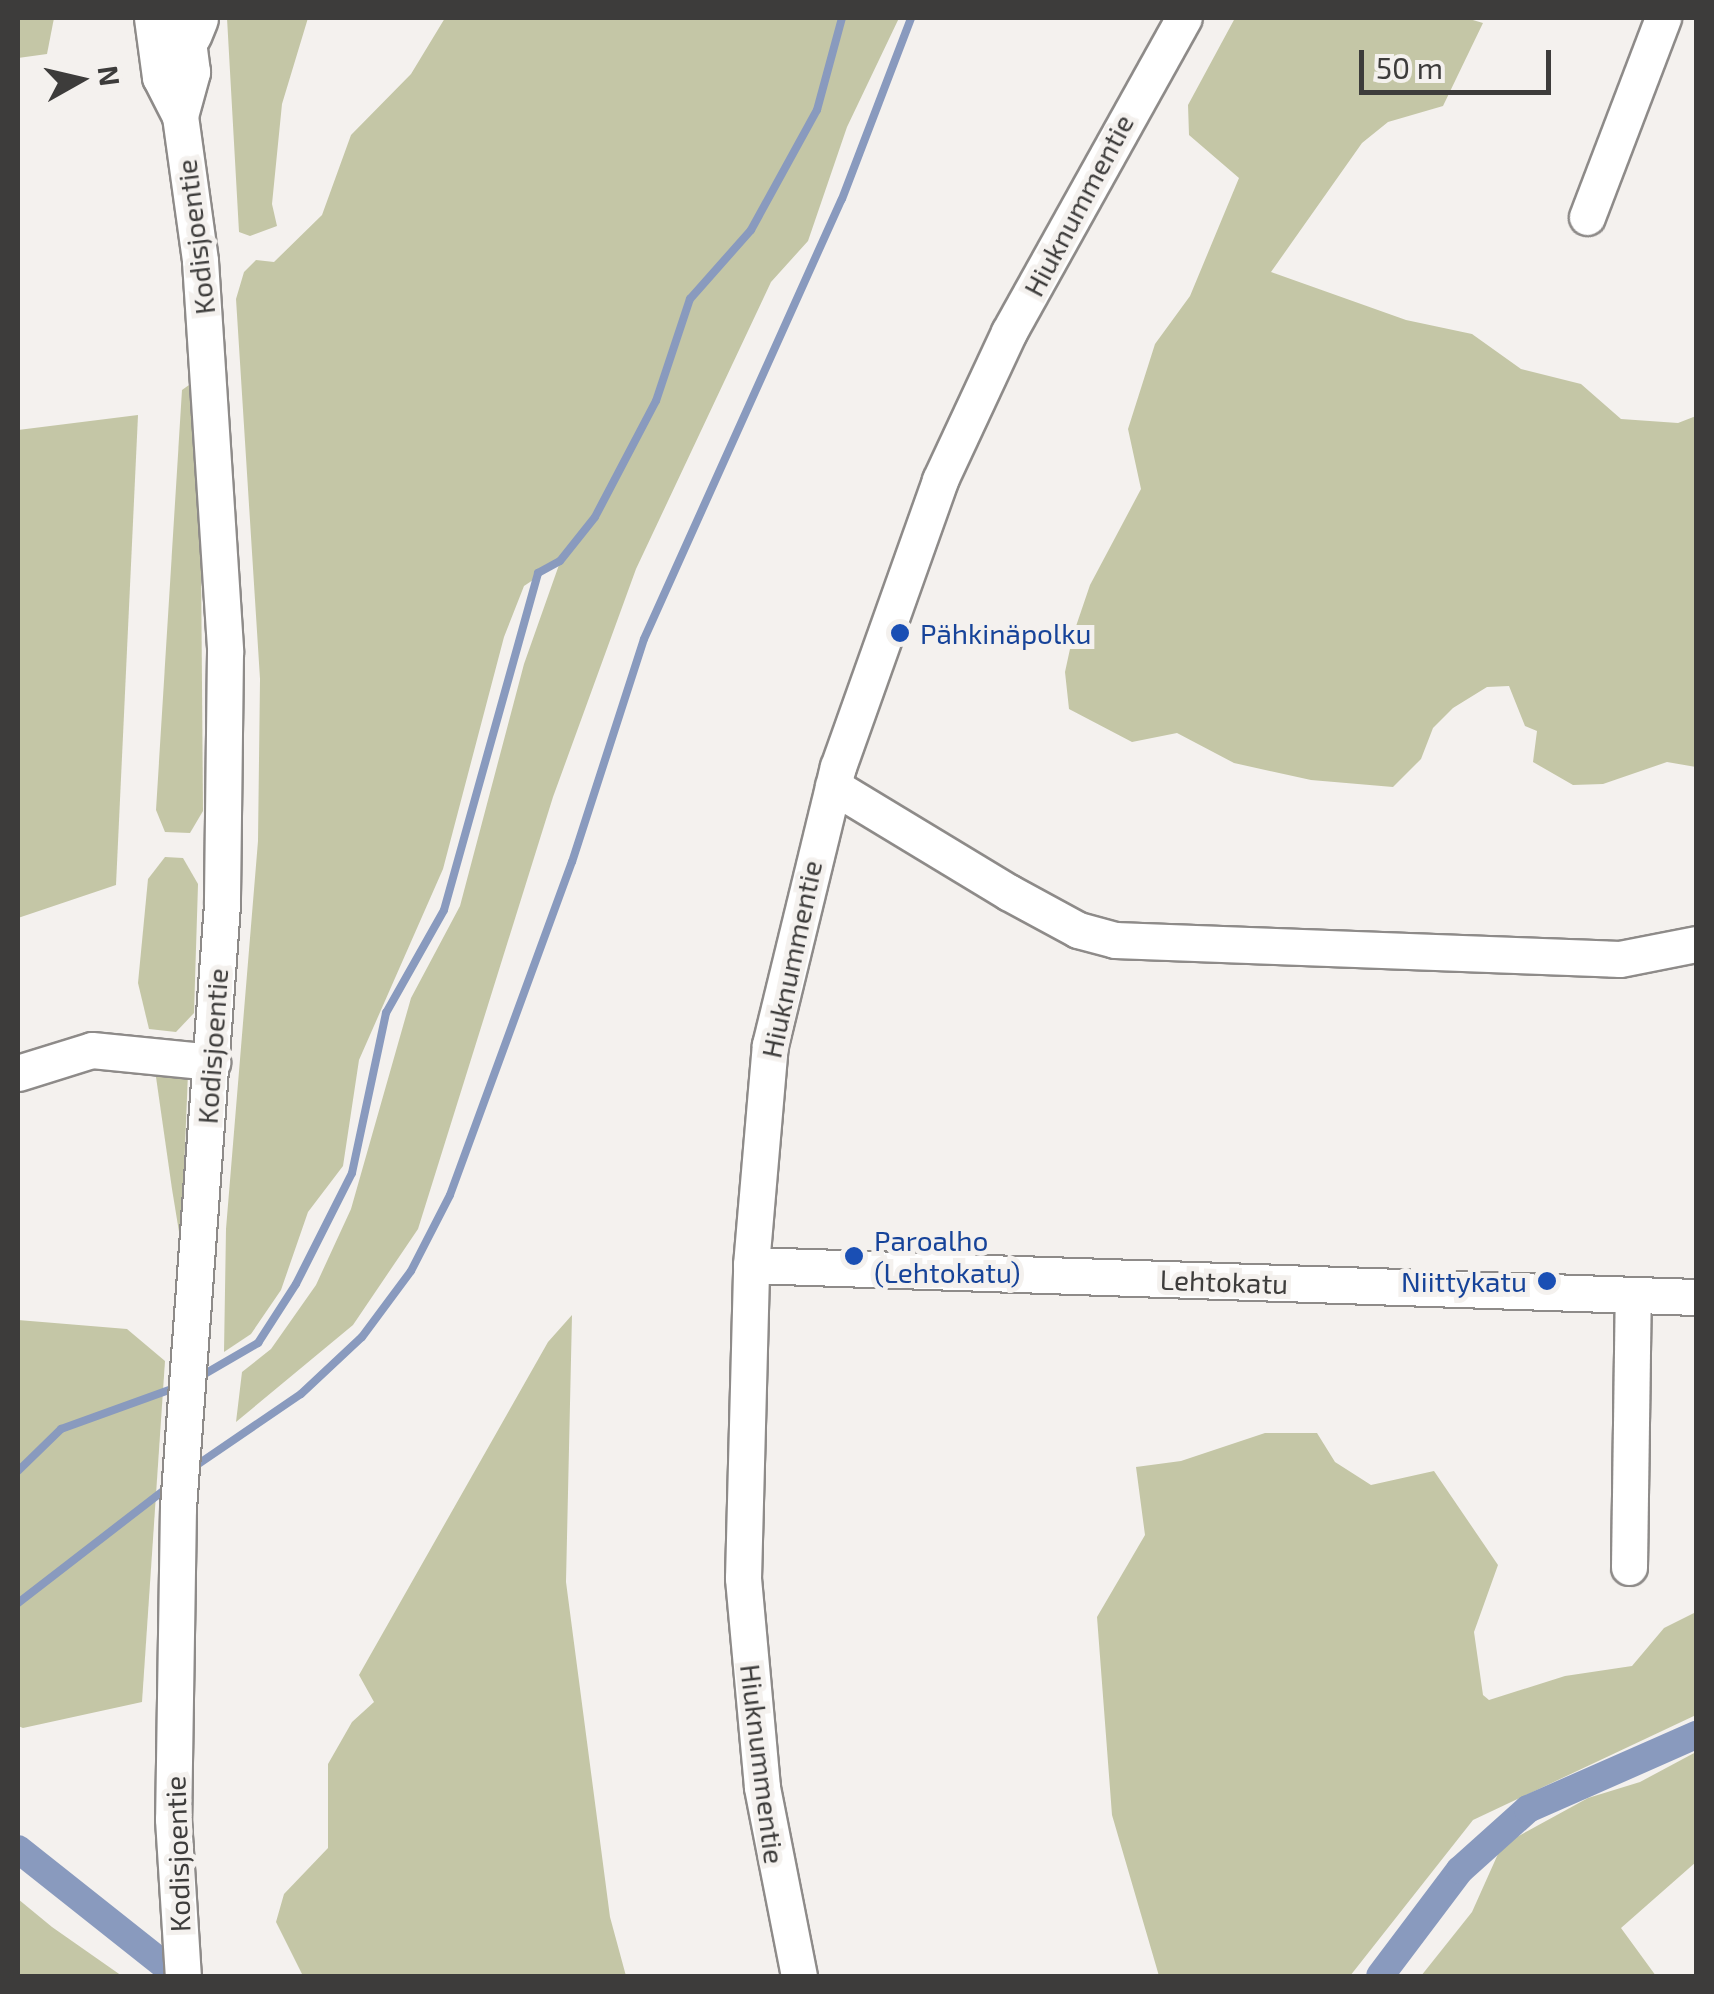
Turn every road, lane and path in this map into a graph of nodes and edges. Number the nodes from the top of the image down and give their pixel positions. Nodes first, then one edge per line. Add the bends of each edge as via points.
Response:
1 (1184, 18) edge
2 (1663, 18) edge
3 (179, 21) edge
4 (1586, 217) dead end
5 (833, 786) junction
6 (1696, 944) edge
7 (212, 1062) junction
8 (18, 1073) edge
9 (751, 1265) junction
10 (1633, 1296) junction
11 (1696, 1298) edge
12 (1629, 1568) dead end
13 (183, 1976) edge
14 (799, 1976) edge

1 - 5 street, Hiuknummentie via 980,392 892,605
2 - 4 street
3 - 7 street, Kodisjoentie via 192,72 180,116 214,418 226,652
5 - 6 street via 1008,892 1078,930 1115,940 1620,959
5 - 9 street, Hiuknummentie via 770,1045
7 - 8 street via 92,1050
7 - 13 street, Kodisjoentie via 178,1507 177,1917
9 - 10 street, Lehtokatu
9 - 14 street, Hiuknummentie via 744,1601 762,1787
10 - 11 street, Lehtokatu
10 - 12 street

